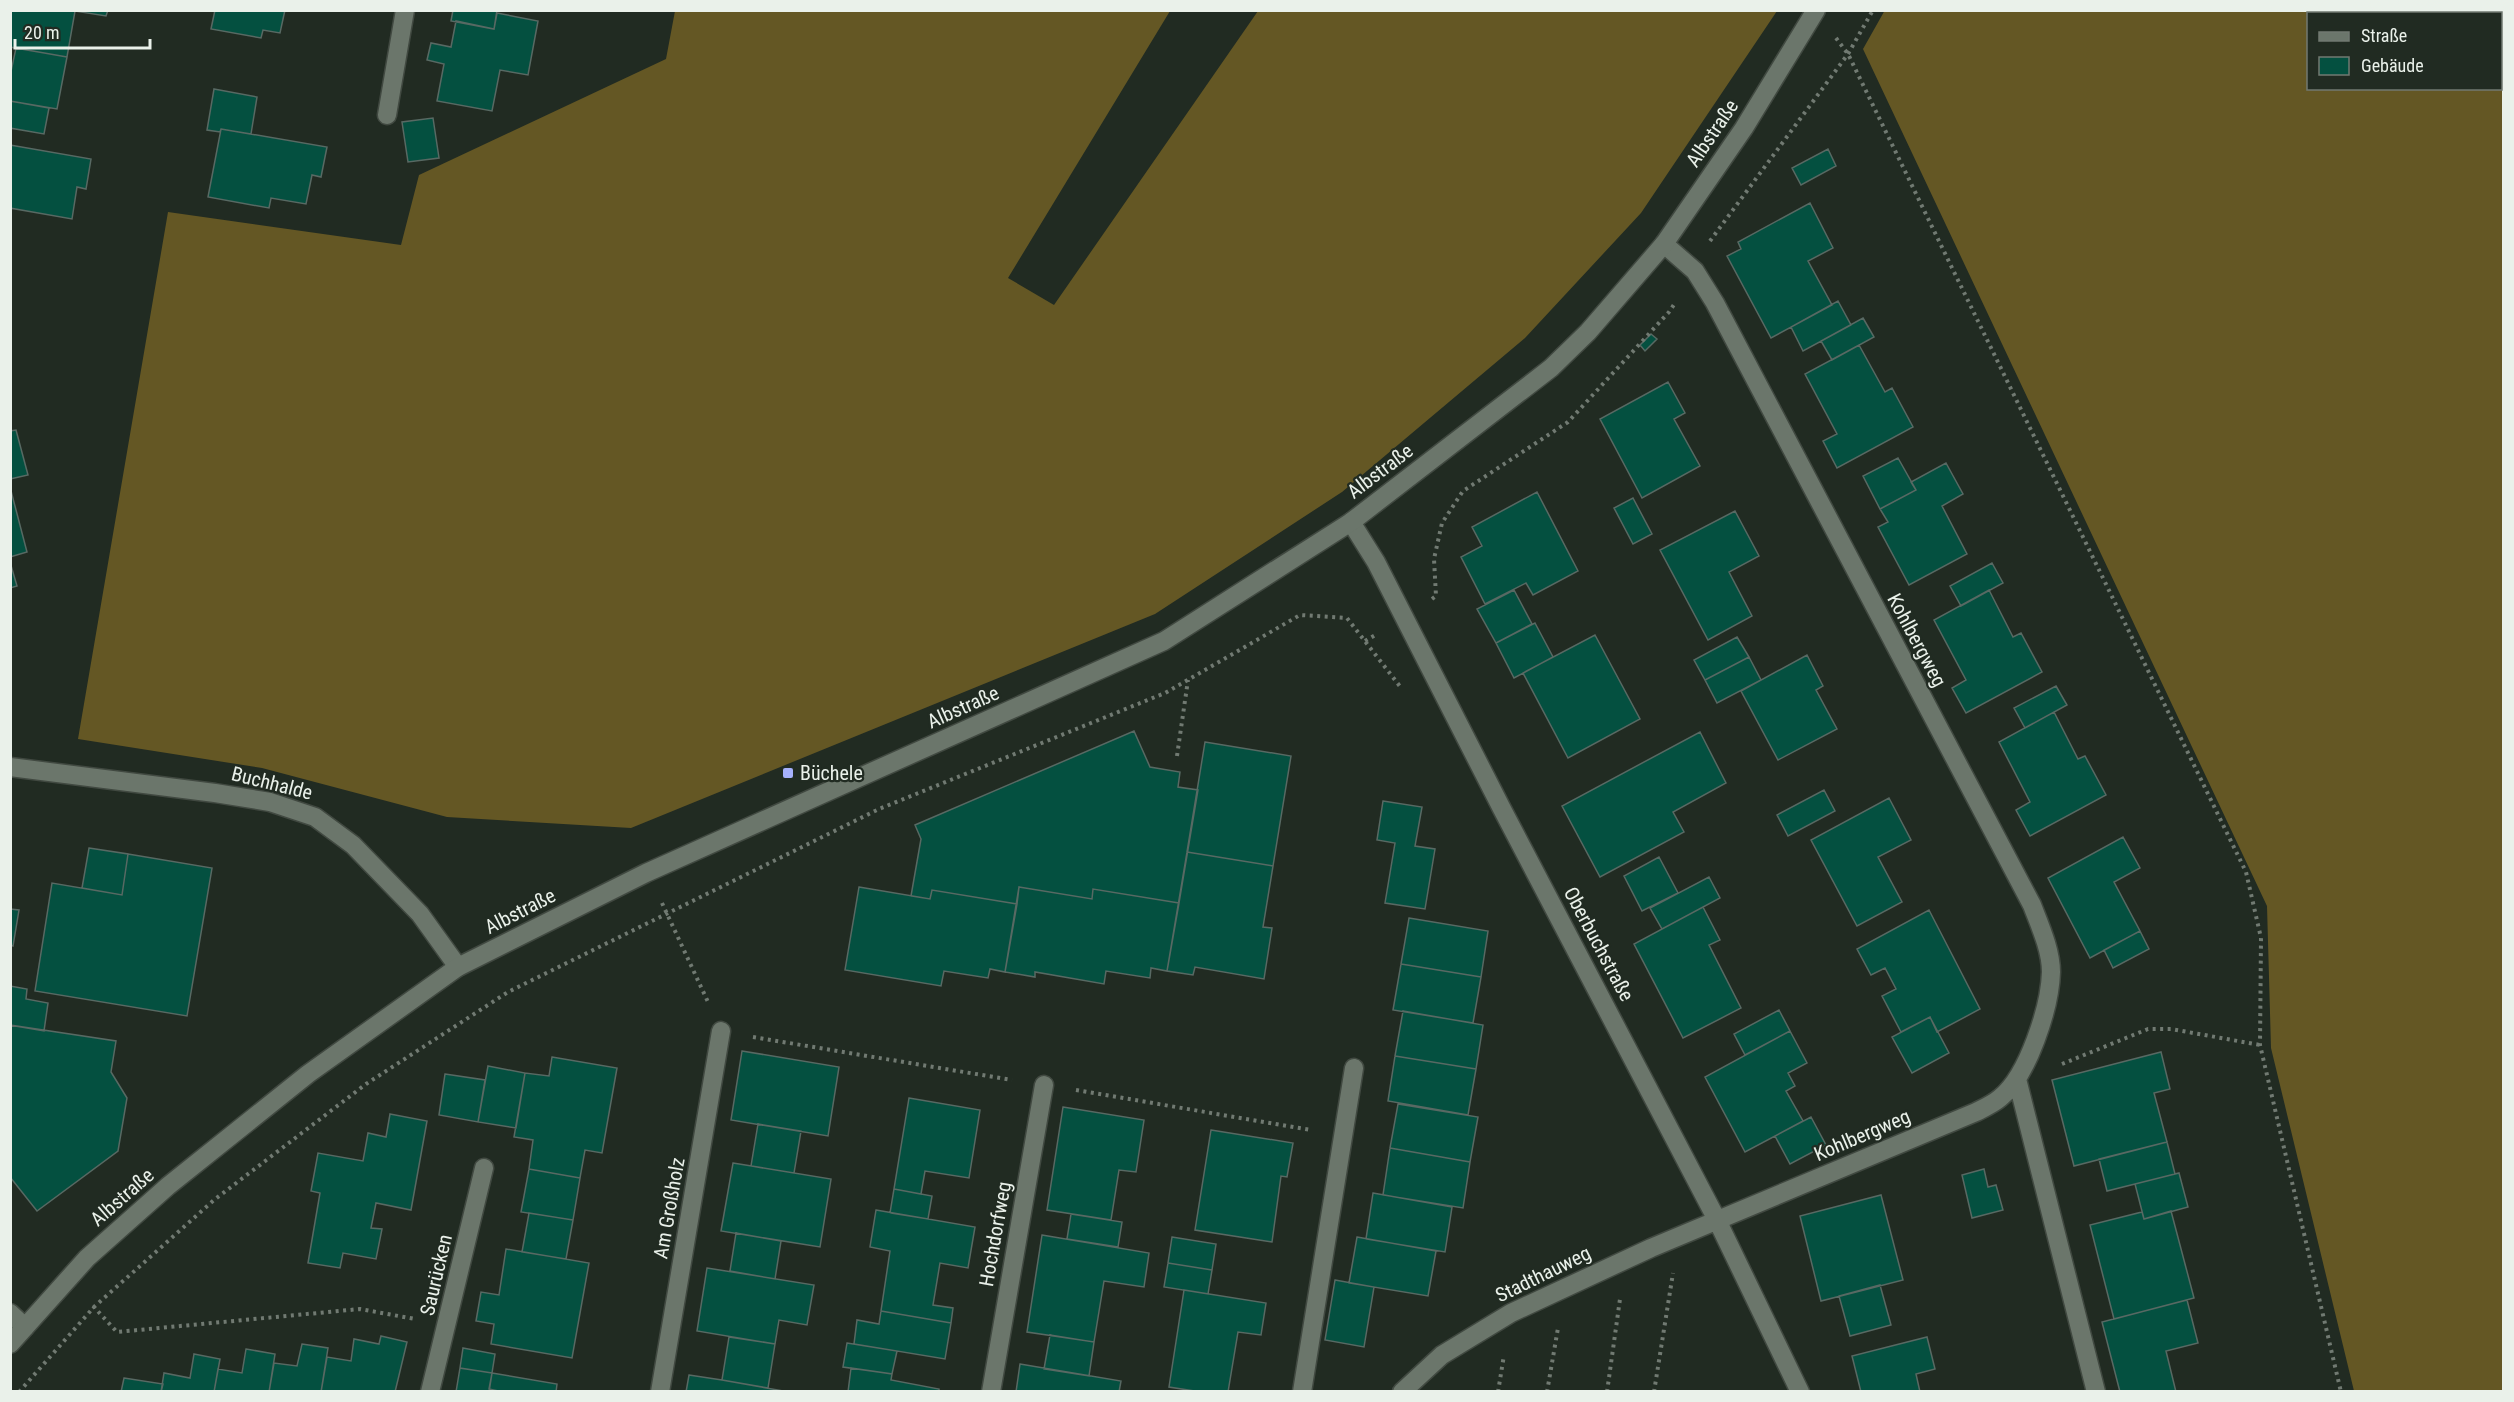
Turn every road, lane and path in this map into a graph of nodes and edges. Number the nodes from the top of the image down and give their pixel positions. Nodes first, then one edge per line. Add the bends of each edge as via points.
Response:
1 (405, 10) edge
2 (1816, 10) edge
3 (1873, 10) edge
4 (387, 115) dead end
5 (1664, 244) junction
6 (1351, 522) junction
7 (1365, 641) dead end
8 (1188, 680) junction
9 (1177, 756) dead end
10 (10, 767) edge
11 (646, 873) junction
12 (667, 913) junction
13 (458, 967) junction
14 (721, 1031) joint
15 (2260, 1045) junction
16 (1354, 1068) dead end
17 (2017, 1079) junction
18 (1044, 1085) dead end
19 (484, 1168) dead end
20 (1717, 1220) junction
21 (1675, 1239) junction
22 (1625, 1259) junction
23 (64, 1283) junction
24 (1565, 1286) junction
25 (94, 1307) junction
26 (10, 1313) edge
27 (447, 1324) junction
28 (25, 1327) junction
29 (10, 1344) edge
30 (20, 1392) edge
31 (430, 1392) edge
32 (660, 1392) edge
33 (991, 1392) edge
34 (1302, 1392) edge
35 (1402, 1392) edge
36 (1547, 1392) edge
37 (1606, 1392) edge
38 (1654, 1392) edge
39 (1800, 1392) edge
40 (2096, 1392) edge
41 (2341, 1392) edge

1 - 4 street
2 - 5 street, Albstraße via 1744,128
3 - 15 path via 1848,54 2246,872 2261,938
5 - 6 street, Albstraße via 1588,332 1551,368
5 - 17 street, Kohlbergweg via 1695,271 1715,303 2032,905 2051,971 2046,1005
6 - 11 street, Albstraße via 1164,641
6 - 20 street, Oberbuchstraße via 1376,562
7 - 8 path via 1347,618 1300,615
8 - 9 path
8 - 12 path via 1165,693 879,809
10 - 13 street, Buchhalde via 270,802 315,817 353,845 420,914
11 - 12 path
11 - 13 street, Albstraße
12 - 14 path
12 - 25 path via 508,992 366,1084 214,1200
13 - 23 street, Albstraße via 280,1096 168,1186
14 - 32 street, Am Großholz
15 - 17 path via 2171,1029 2148,1029
15 - 41 path
16 - 34 street
17 - 20 street, Kohlbergweg via 2000,1098 1976,1112
17 - 40 street
18 - 33 street, Hochdorfweg
19 - 27 street, Saurücken
20 - 21 street, Stadthauweg
20 - 39 street, Oberbuchstraße
21 - 22 street, Stadthauweg
21 - 38 path via 1673,1277
22 - 24 street, Stadthauweg
22 - 37 path
23 - 25 path
23 - 28 street, Albstraße
24 - 35 street, Stadthauweg via 1442,1355
24 - 36 path
25 - 27 path via 117,1332 360,1309
25 - 30 path
26 - 28 street
27 - 31 street, Saurücken
28 - 29 street, Albstraße

